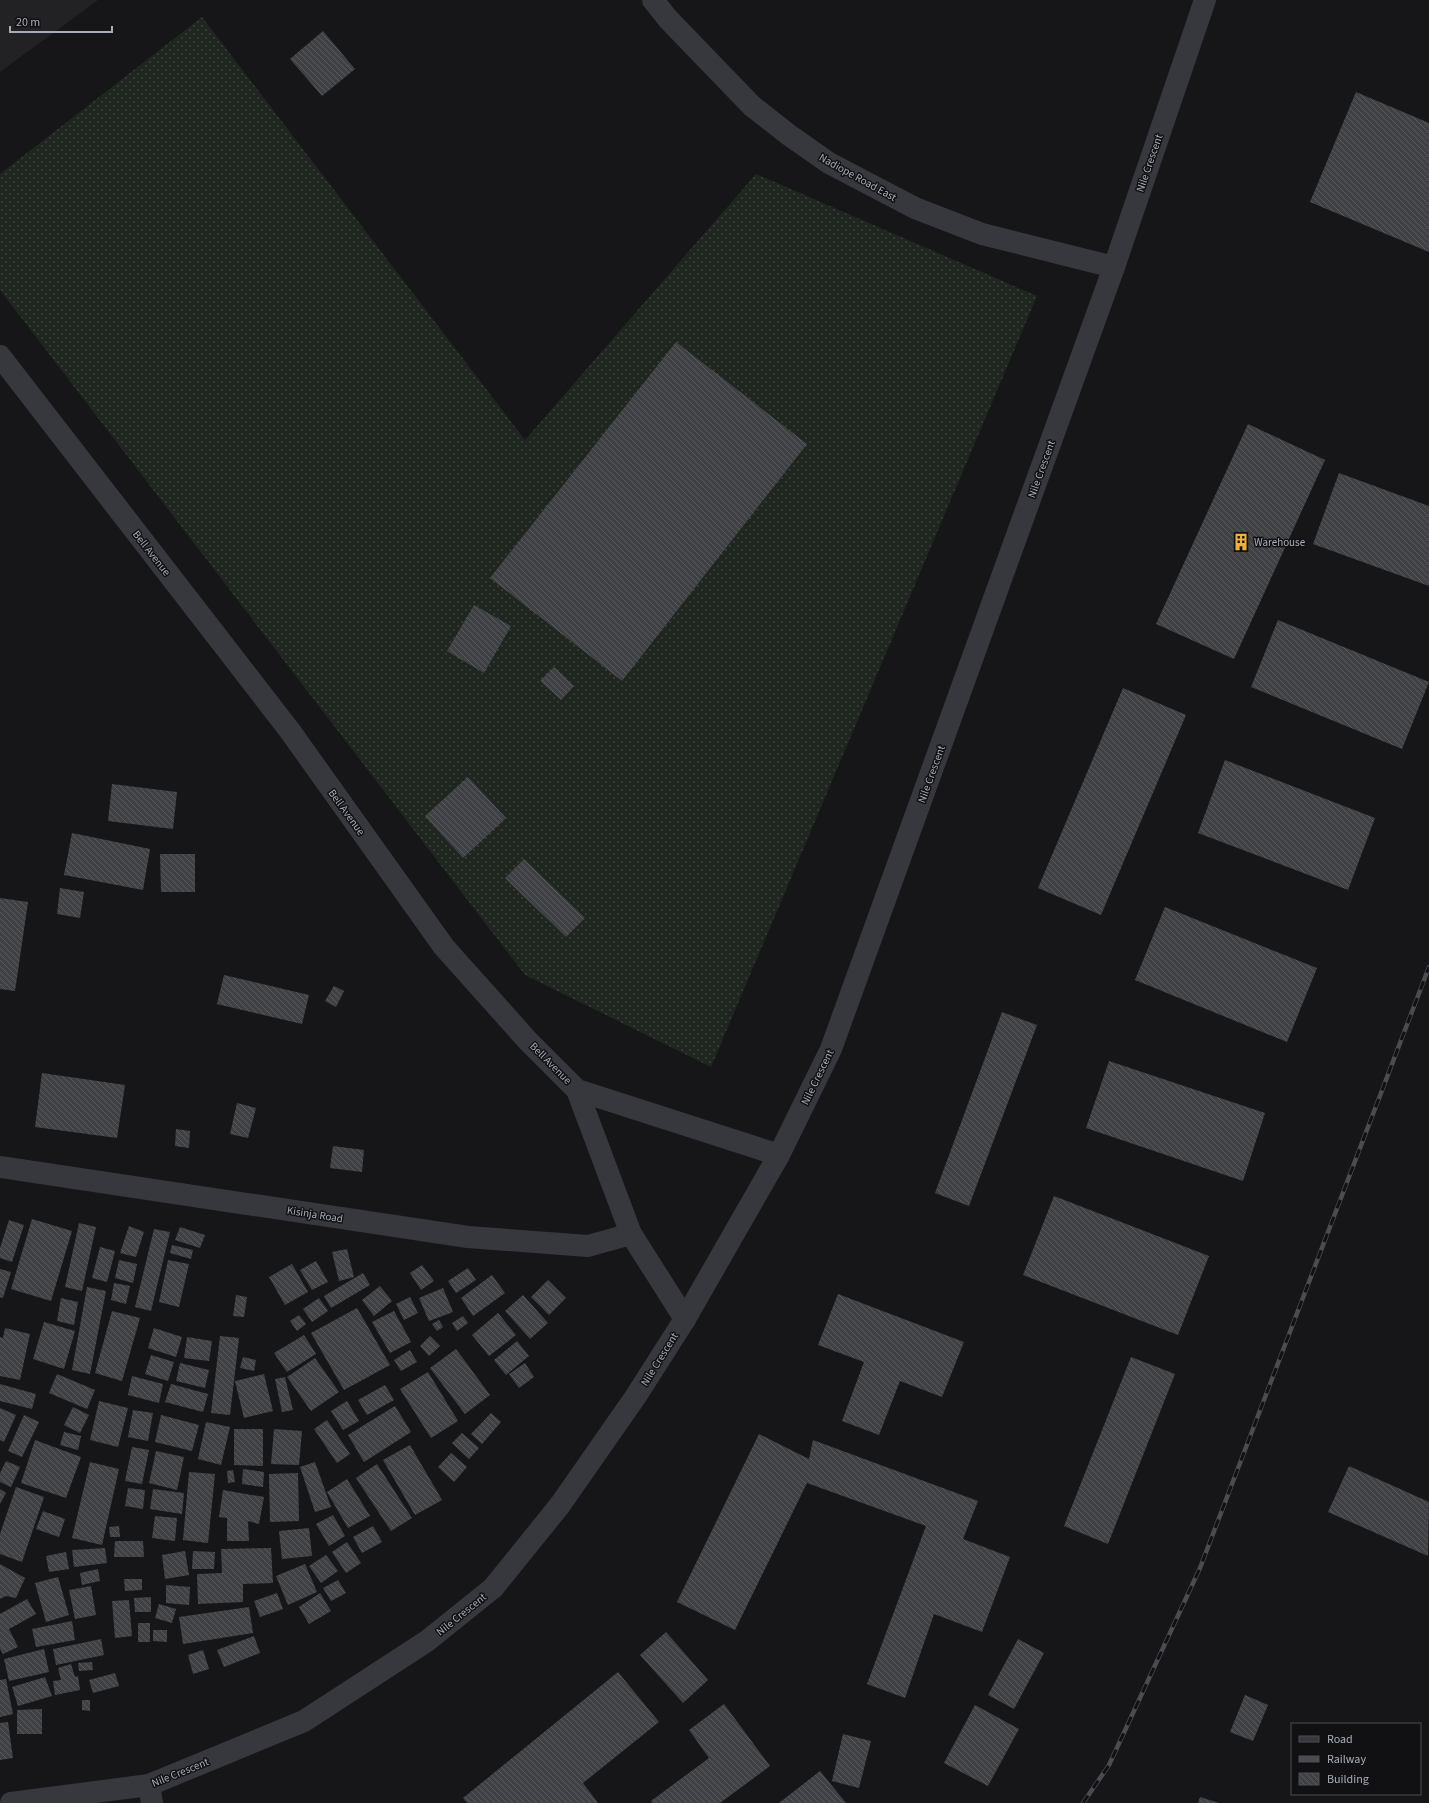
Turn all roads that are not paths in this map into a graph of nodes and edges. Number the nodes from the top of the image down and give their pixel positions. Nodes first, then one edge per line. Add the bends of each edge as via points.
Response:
1 (653, 0) edge
2 (1205, 0) edge
3 (1114, 267) junction
4 (0, 356) edge
5 (577, 1090) junction
6 (779, 1155) junction
7 (0, 1167) edge
8 (630, 1234) junction
9 (684, 1319) junction
10 (150, 1794) edge
11 (11, 1803) edge

1 - 3 street, Nadiope Road East via 668,19 752,106 829,162 915,208 982,234
2 - 3 street, Nile Crescent
3 - 6 street, Nile Crescent via 834,1042
4 - 5 street, Bell Avenue via 290,732 444,947 528,1041
5 - 6 street, Bell Avenue
5 - 8 street
6 - 9 street, Nile Crescent
7 - 8 street, Kisinja Road via 468,1237 588,1246
8 - 9 street
9 - 10 street, Nile Crescent via 636,1396 560,1505 493,1588 428,1641 304,1721
10 - 11 street, Nile Crescent

